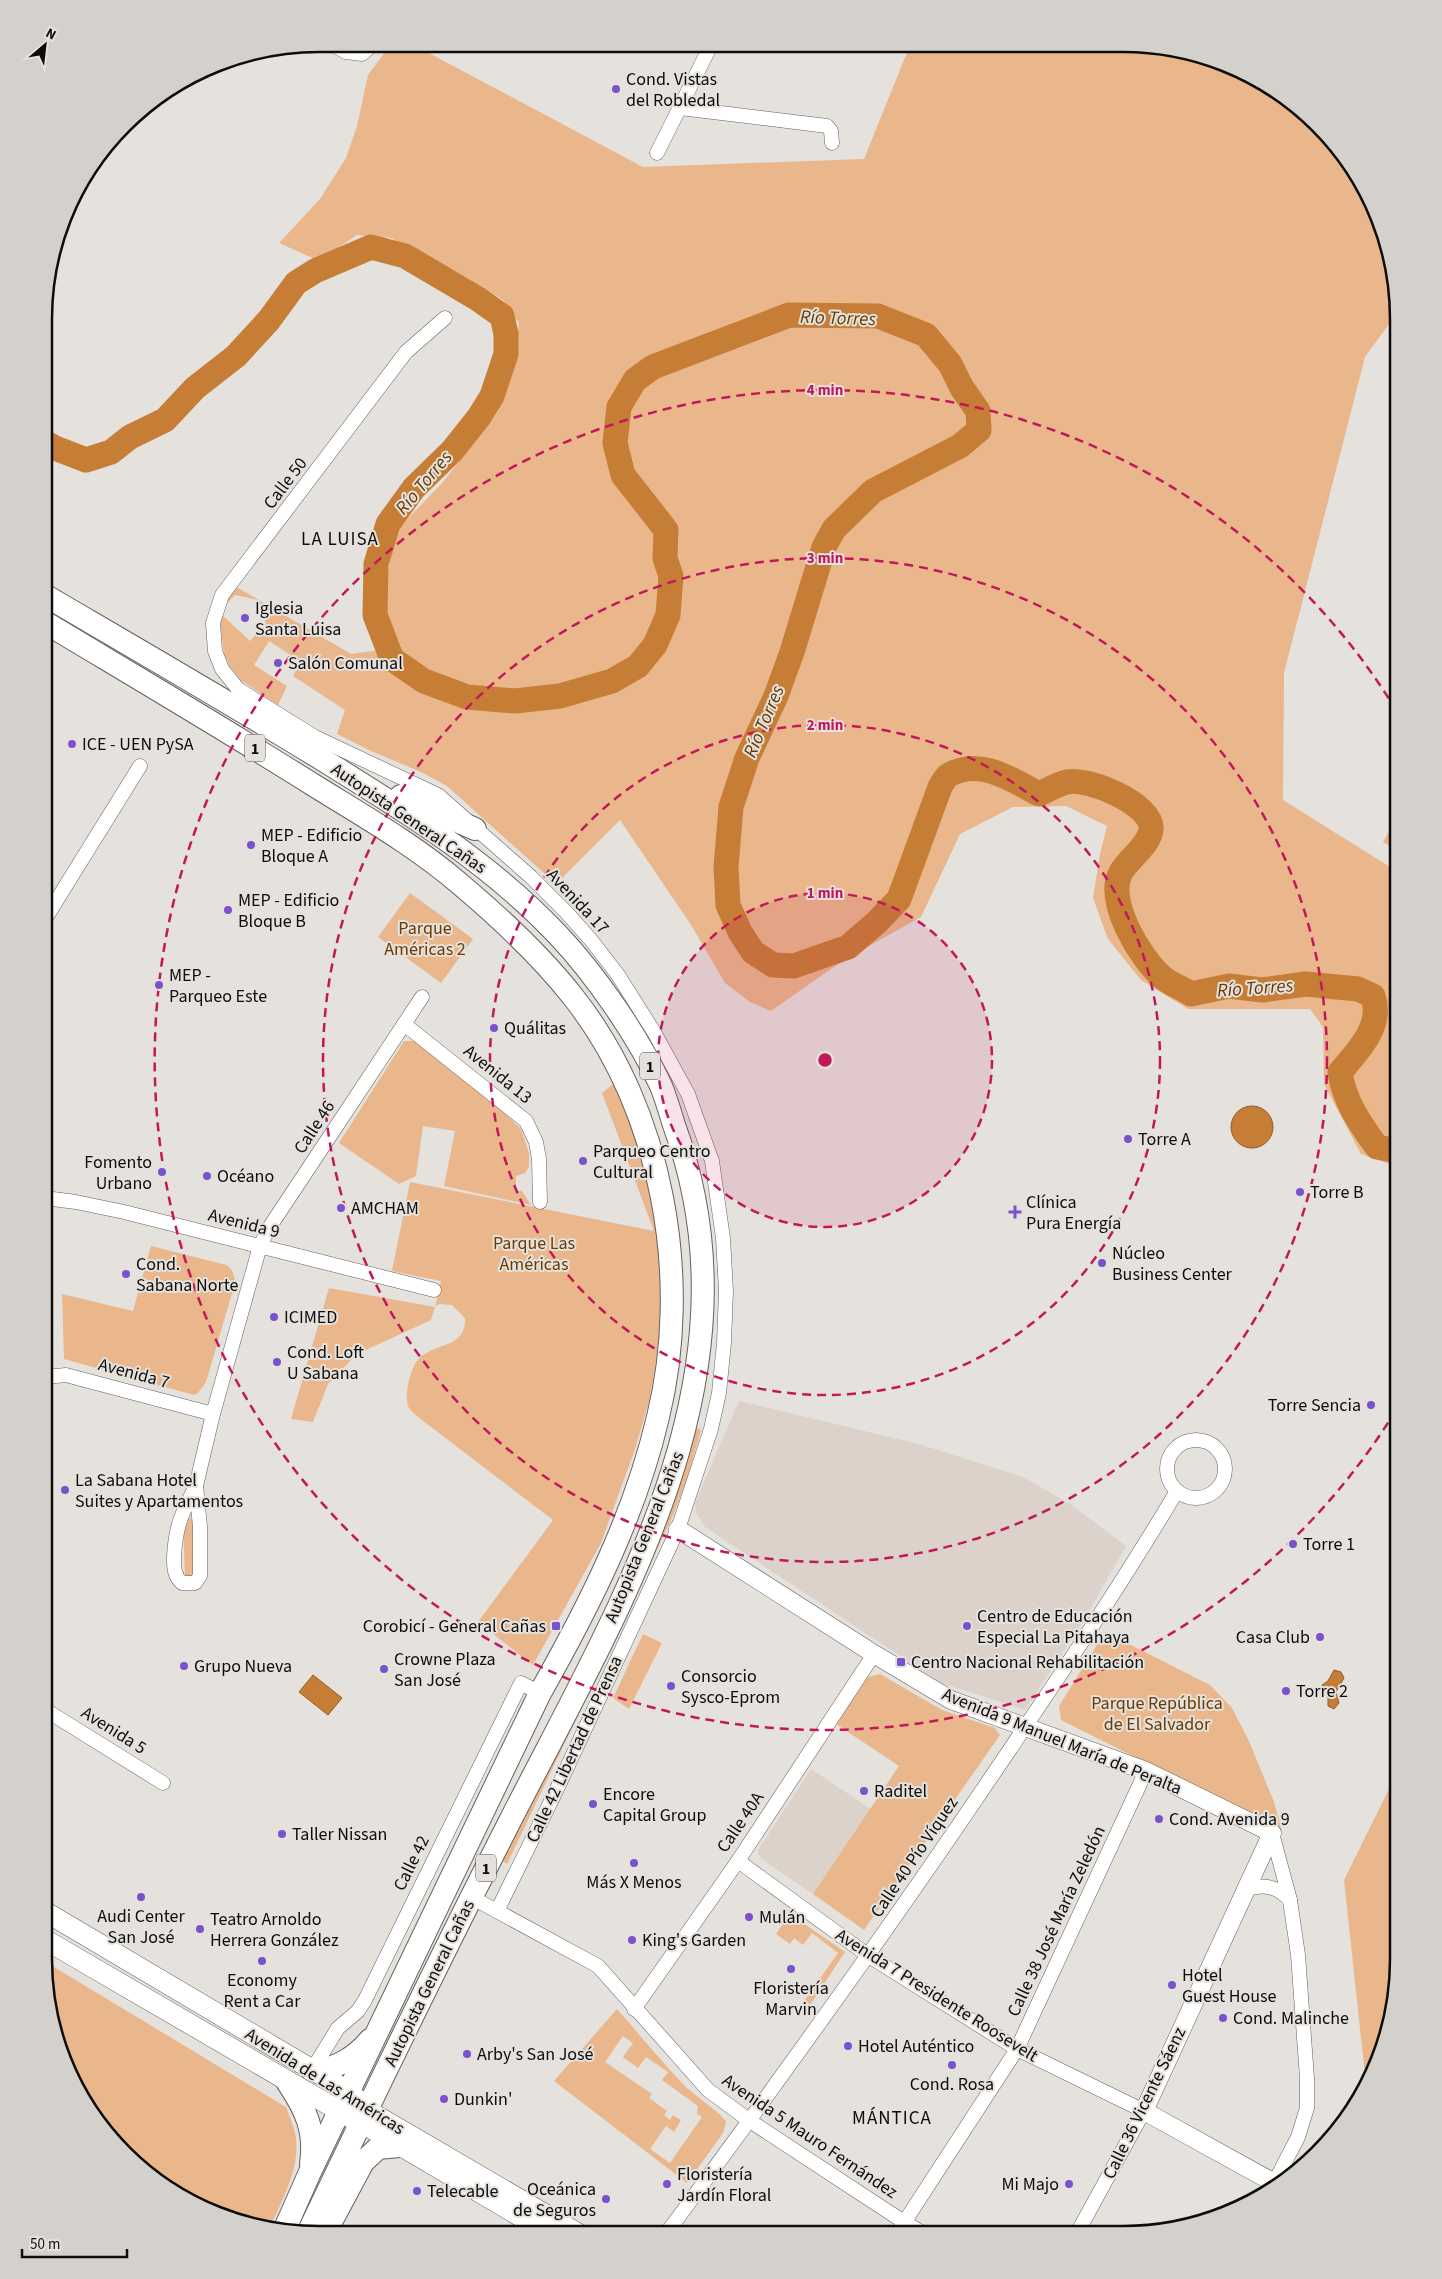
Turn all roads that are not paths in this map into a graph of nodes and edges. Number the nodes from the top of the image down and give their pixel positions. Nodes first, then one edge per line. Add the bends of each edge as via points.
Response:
1 (706, 53) edge
2 (680, 108) junction
3 (832, 143) dead end
4 (658, 153) dead end
5 (446, 318) dead end
6 (52, 600) edge
7 (52, 627) edge
8 (238, 689) joint
9 (140, 766) dead end
10 (334, 766) junction
11 (475, 828) junction
12 (52, 908) edge
13 (422, 997) dead end
14 (404, 1024) junction
15 (52, 1199) edge
16 (540, 1202) dead end
17 (260, 1246) junction
18 (726, 1270) joint
19 (434, 1290) dead end
20 (52, 1377) edge
21 (213, 1414) junction
22 (196, 1486) junction
23 (1177, 1491) junction
24 (678, 1529) junction
25 (874, 1654) junction
26 (540, 1693) junction
27 (52, 1714) edge
28 (1026, 1726) junction
29 (1146, 1771) junction
30 (163, 1783) dead end
31 (1272, 1834) junction
32 (738, 1861) junction
33 (1245, 1890) junction
34 (471, 1897) junction
35 (1290, 1900) junction
36 (497, 1911) junction
37 (52, 1916) edge
38 (52, 1944) edge
39 (869, 1956) junction
40 (634, 2009) junction
41 (376, 2034) junction
42 (1017, 2049) junction
43 (312, 2070) junction
44 (288, 2083) junction
45 (350, 2092) junction
46 (1144, 2111) junction
47 (340, 2112) junction
48 (364, 2116) junction
49 (750, 2121) junction
50 (399, 2146) junction
51 (310, 2172) junction
52 (1279, 2175) edge
53 (1268, 2183) edge
54 (904, 2222) junction
55 (287, 2224) edge
56 (311, 2226) edge
57 (329, 2226) edge
58 (534, 2226) edge
59 (565, 2226) edge
60 (672, 2226) edge
61 (902, 2226) edge
62 (911, 2226) edge
63 (1081, 2226) edge

1 - 2 street
2 - 3 street via 822,124 831,131
2 - 4 street
5 - 8 street, Calle 50 via 406,352 222,595 213,623 215,651 222,669
6 - 10 highway, Autopista General Cañas / 1
7 - 26 highway, Autopista General Cañas / 1 via 409,844 458,882 511,929 574,998 612,1056 631,1096 655,1168 666,1215 671,1299 668,1363 650,1449 628,1513 608,1564
8 - 11 street, Avenida 17 via 315,737 438,795
9 - 12 street
10 - 11 highway
10 - 34 highway, Autopista General Cañas / 1 via 397,805 476,861 558,935 600,987 660,1085 686,1157 698,1209 704,1264 703,1330 690,1411 678,1457 638,1563 608,1628
11 - 18 street, Avenida 17 via 567,913 618,975 654,1032 688,1094 712,1161
13 - 14 street, Calle 46
14 - 16 street, Avenida 13 via 526,1121 536,1142 539,1159
14 - 17 street, Calle 46
15 - 17 street, Avenida 9 via 124,1212
17 - 19 street, Avenida 9
17 - 21 street, Calle 46
18 - 24 street, Calle 42 Libertad de Prensa via 719,1393 712,1429
20 - 21 street, Avenida 7 via 66,1375
21 - 22 street, Calle 46
22 - 22 street, Calle 46 via 200,1576 195,1583 182,1583 174,1567 175,1532
23 - 23 street via 1184,1496 1200,1498 1214,1493 1224,1477 1225,1468 1218,1450 1202,1440 1192,1440 1175,1448 1167,1465 1167,1475
23 - 28 street, Calle 40 Pío Víquez
24 - 25 street, Avenida 9 Manuel María de Peralta
24 - 36 street, Calle 42 Libertad de Prensa
25 - 28 street, Avenida 9 Manuel María de Peralta via 951,1700
25 - 32 street, Calle 40A
26 - 41 highway, Autopista General Cañas / 1
26 - 43 street, Calle 42 via 521,1683 365,2000 358,2011 338,2028
27 - 30 street, Avenida 5
28 - 29 street, Avenida 9 Manuel María de Peralta
28 - 39 street, Calle 40 Pío Víquez
29 - 31 street, Avenida 9 Manuel María de Peralta
29 - 42 street, Calle 38 José María Zeledón
31 - 33 street, Calle 36 Vicente Sáenz
31 - 35 street
32 - 39 street, Avenida 7 Presidente Roosevelt
32 - 40 street, Calle 40A
33 - 35 street via 1264,1885
33 - 46 street, Calle 36 Vicente Sáenz
34 - 36 street, Avenida 5 Mauro Fernández
34 - 48 highway, Autopista General Cañas / 1
35 - 52 street via 1298,1955 1307,2108 1298,2137
36 - 40 street, Avenida 5 Mauro Fernández via 598,1966
37 - 43 main road, Avenida de Las Américas
38 - 44 main road, Avenida de Las Américas
39 - 42 street, Avenida 7 Presidente Roosevelt
39 - 49 street, Calle 40 Pío Víquez
40 - 49 street, Avenida 5 Mauro Fernández via 708,2090
41 - 43 highway via 364,2048 350,2057 324,2070
41 - 45 highway, Autopista General Cañas / 1
42 - 46 street, Avenida 7 Presidente Roosevelt
42 - 54 street, Calle 38 José María Zeledón
43 - 45 main road, Avenida de Las Américas
44 - 47 main road, Avenida de Las Américas
44 - 51 highway via 307,2113 312,2133
45 - 47 highway, 1
45 - 48 main road, Avenida de Las Américas
46 - 53 street, Avenida 7 Presidente Roosevelt
46 - 63 street, Calle 36 Vicente Sáenz
47 - 48 main road, Avenida de Las Américas
47 - 51 highway, 1
48 - 50 street, Avenida de Las Américas
48 - 56 highway, 1
48 - 59 street, Avenida de Las Américas
49 - 54 street, Avenida 5 Mauro Fernández
49 - 60 street, Calle 40 Pío Víquez
50 - 57 highway via 378,2148 363,2162
50 - 58 street, Avenida de Las Américas
51 - 55 highway, 1
54 - 61 street, Calle 38 José María Zeledón
54 - 62 street, Avenida 5 Mauro Fernández

